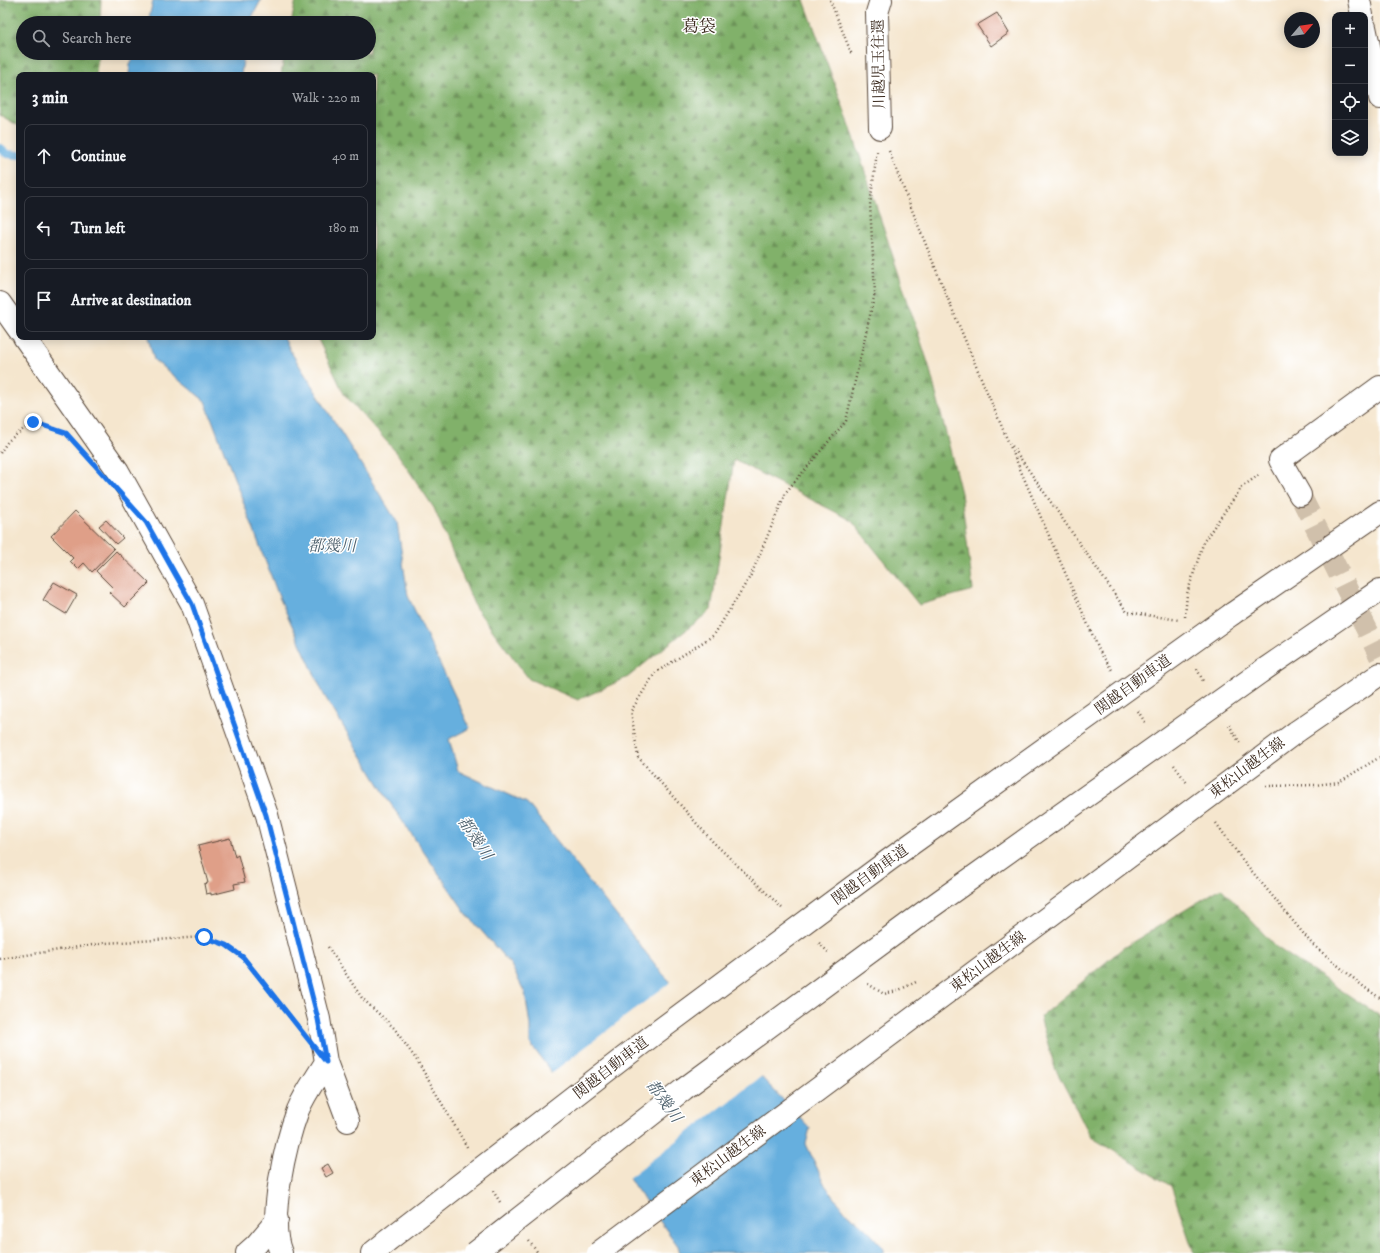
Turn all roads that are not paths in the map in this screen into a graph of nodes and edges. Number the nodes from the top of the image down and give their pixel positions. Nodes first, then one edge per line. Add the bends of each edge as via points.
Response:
1 (881, 0) edge
2 (1359, 0) edge
3 (1361, 12) edge
4 (1368, 41) edge
5 (1380, 98) edge
6 (880, 128) road end
7 (0, 303) edge
8 (16, 326) edge
9 (26, 340) edge
10 (1380, 387) edge
11 (1300, 495) tunnel mouth
12 (1380, 512) edge
13 (1380, 590) edge
14 (1380, 674) edge
15 (326, 1062) junction
16 (348, 1121) dead end
17 (277, 1220) junction
18 (380, 1247) edge
19 (247, 1253) edge
20 (281, 1253) edge
21 (475, 1253) edge
22 (598, 1253) edge

1 - 6 main road, 川越児玉往還 via 878,13
2 - 3 main road
4 - 5 main road
7 - 8 main road
9 - 15 main road via 118,471 192,604 266,815 317,1011
10 - 11 main road via 1280,460
12 - 18 main road, 関越自動車道, bridge via 1232,614 890,860 666,1026
13 - 21 main road, bridge via 920,915 690,1084
14 - 22 main road, 東松山越生線, bridge via 1296,732
15 - 16 main road
15 - 17 main road via 298,1109 280,1175
17 - 19 main road
17 - 20 main road via 278,1247

